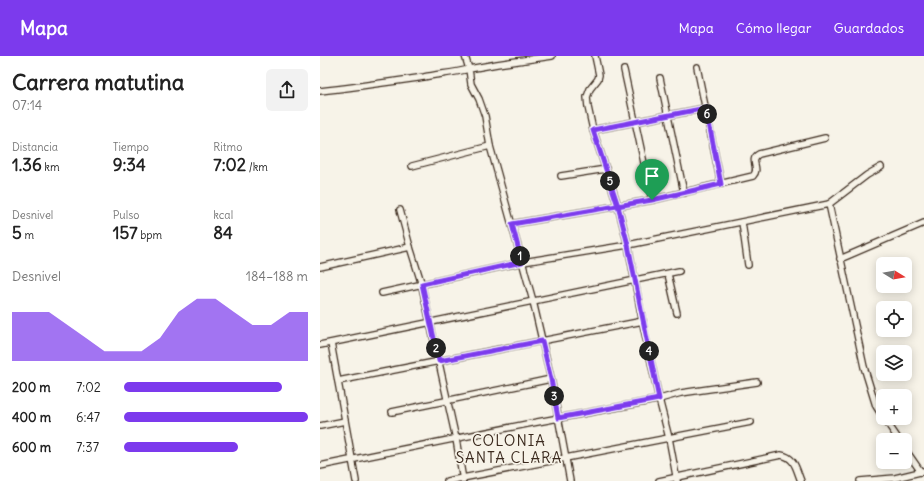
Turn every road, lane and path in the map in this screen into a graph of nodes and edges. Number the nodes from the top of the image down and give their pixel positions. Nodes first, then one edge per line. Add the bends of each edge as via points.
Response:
1 (465, 56) edge
2 (552, 56) edge
3 (594, 56) edge
4 (697, 67) dead end
5 (469, 69) junction
6 (624, 70) dead end
7 (660, 78) dead end
8 (320, 91) edge
9 (706, 108) junction
10 (668, 115) junction
11 (635, 122) junction
12 (593, 130) junction
13 (825, 138) dead end
14 (490, 146) junction
15 (412, 166) dead end
16 (881, 167) dead end
17 (606, 169) junction
18 (561, 176) dead end
19 (721, 184) junction
20 (684, 193) junction
21 (652, 200) junction
22 (829, 204) junction
23 (618, 206) junction
24 (400, 210) dead end
25 (742, 222) junction
26 (924, 223) edge
27 (512, 224) junction
28 (628, 245) junction
29 (410, 247) junction
30 (840, 258) junction
31 (522, 262) junction
32 (748, 265) dead end
33 (320, 268) edge
34 (680, 271) dead end
35 (668, 274) junction
36 (635, 280) junction
37 (422, 284) junction
38 (382, 293) dead end
39 (533, 301) junction
40 (677, 313) dead end
41 (643, 321) junction
42 (430, 322) junction
43 (542, 341) junction
44 (331, 343) junction
45 (320, 345) edge
46 (439, 361) junction
47 (551, 379) junction
48 (338, 381) junction
49 (757, 382) dead end
50 (659, 399) junction
51 (448, 400) junction
52 (876, 406) edge
53 (392, 412) dead end
54 (558, 418) junction
55 (345, 421) junction
56 (752, 422) dead end
57 (320, 426) edge
58 (669, 438) junction
59 (456, 439) junction
60 (565, 458) junction
61 (912, 458) edge
62 (352, 460) junction
63 (320, 466) edge
64 (922, 472) edge
65 (463, 479) edge
66 (676, 479) edge
67 (899, 479) edge
68 (356, 481) edge
69 (447, 481) edge
70 (570, 481) edge
71 (658, 481) edge
72 (801, 481) edge
73 (860, 481) edge
74 (863, 481) edge

1 - 5 street
2 - 5 street
3 - 12 street via 599,75 588,97
4 - 9 street
5 - 8 street
5 - 14 street via 485,116
6 - 11 street
7 - 10 street
9 - 10 street
9 - 19 street
10 - 11 street
10 - 20 street
11 - 12 street
11 - 21 street
12 - 17 street
13 - 19 street via 756,155 756,174
14 - 15 street
14 - 27 street
16 - 22 street
17 - 18 street
17 - 23 street
19 - 20 street
20 - 21 street
21 - 23 street
22 - 25 street
22 - 30 street
23 - 27 street
23 - 28 street
24 - 29 street
25 - 28 street
25 - 32 street
26 - 30 street
27 - 31 street
28 - 31 street
28 - 36 street
29 - 33 street
29 - 37 street
30 - 52 street via 864,367
31 - 37 street
31 - 39 street
34 - 35 street
35 - 36 street
35 - 40 street
36 - 39 street
36 - 41 street
37 - 38 street
37 - 42 street
39 - 42 street
39 - 43 street
41 - 43 street
41 - 50 street
42 - 44 street
42 - 46 street
43 - 46 street
43 - 47 street
44 - 45 street
44 - 48 street
46 - 48 street
46 - 51 street
47 - 51 street
47 - 54 street
48 - 55 street
49 - 50 street via 681,393
50 - 54 street
50 - 58 street
51 - 53 street
51 - 59 street
54 - 59 street
54 - 60 street
55 - 57 street
55 - 62 street
56 - 58 street
58 - 60 street
58 - 66 street
59 - 62 street
59 - 65 street
60 - 65 street
60 - 70 street
61 - 64 street
62 - 63 street
62 - 68 street
64 - 67 street
65 - 69 street
66 - 71 street
66 - 72 street via 781,455 792,460
67 - 74 street
73 - 74 street

